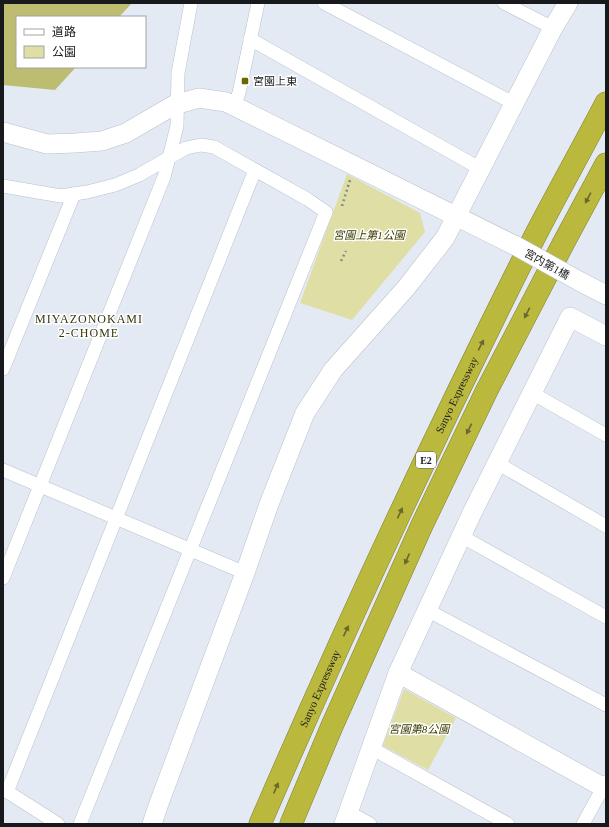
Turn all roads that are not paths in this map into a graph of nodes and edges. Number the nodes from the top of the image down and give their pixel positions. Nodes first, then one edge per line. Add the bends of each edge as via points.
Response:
1 (191, 3) edge
2 (258, 3) edge
3 (324, 3) edge
4 (504, 3) edge
5 (568, 3) edge
6 (553, 28) junction
7 (250, 39) junction
8 (606, 103) edge
9 (177, 104) junction
10 (515, 104) junction
11 (234, 106) junction
12 (3, 132) edge
13 (169, 158) junction
14 (606, 164) edge
15 (481, 169) junction
16 (255, 170) junction
17 (3, 186) edge
18 (74, 194) junction
19 (456, 216) junction
20 (606, 296) edge
21 (606, 336) edge
22 (3, 370) edge
23 (532, 394) junction
24 (606, 435) edge
25 (497, 463) junction
26 (3, 470) edge
27 (40, 486) junction
28 (116, 519) junction
29 (606, 526) edge
30 (461, 536) junction
31 (191, 550) junction
32 (245, 573) junction
33 (3, 578) edge
34 (427, 610) junction
35 (606, 617) edge
36 (398, 673) junction
37 (606, 705) edge
38 (371, 748) junction
39 (605, 786) edge
40 (5, 790) edge
41 (346, 818) edge
42 (58, 824) edge
43 (80, 824) edge
44 (152, 824) edge
45 (260, 824) edge
46 (291, 824) edge
47 (370, 824) edge
48 (508, 824) edge
49 (583, 824) edge

1 - 9 street via 178,73
2 - 7 street
3 - 10 street
4 - 6 street
5 - 6 street
6 - 10 street
7 - 11 street
7 - 15 street
45 -> 8 highway, Sanyo Expressway / E2 via 308,714 463,380 537,232
9 - 11 street, 宮内第1橋 via 199,98 226,102
9 - 12 street, 宮内第1橋 via 126,132 102,141 47,144
9 - 13 street via 177,126
10 - 15 street
11 - 19 street, 宮内第1橋
13 - 16 street via 186,148 214,146
13 - 18 street via 115,185
13 - 27 street via 164,177
14 -> 46 highway, E2 via 487,390 422,525
15 - 19 street
16 - 28 street
16 - 31 street via 326,212
17 - 18 street via 61,196
18 - 22 street
19 - 20 street, 宮内第1橋, bridge
19 - 32 street via 445,238 406,288 332,370 305,413
21 - 23 street via 570,317
23 - 24 street
23 - 25 street
25 - 29 street
25 - 30 street
26 - 27 street
27 - 28 street
27 - 33 street
28 - 31 street
28 - 40 street
30 - 34 street
30 - 35 street
31 - 32 street
31 - 43 street
32 - 44 street
34 - 36 street
34 - 37 street
36 - 38 street
36 - 39 street
38 - 41 street
38 - 48 street
39 - 49 street
40 - 42 street
41 - 47 street

